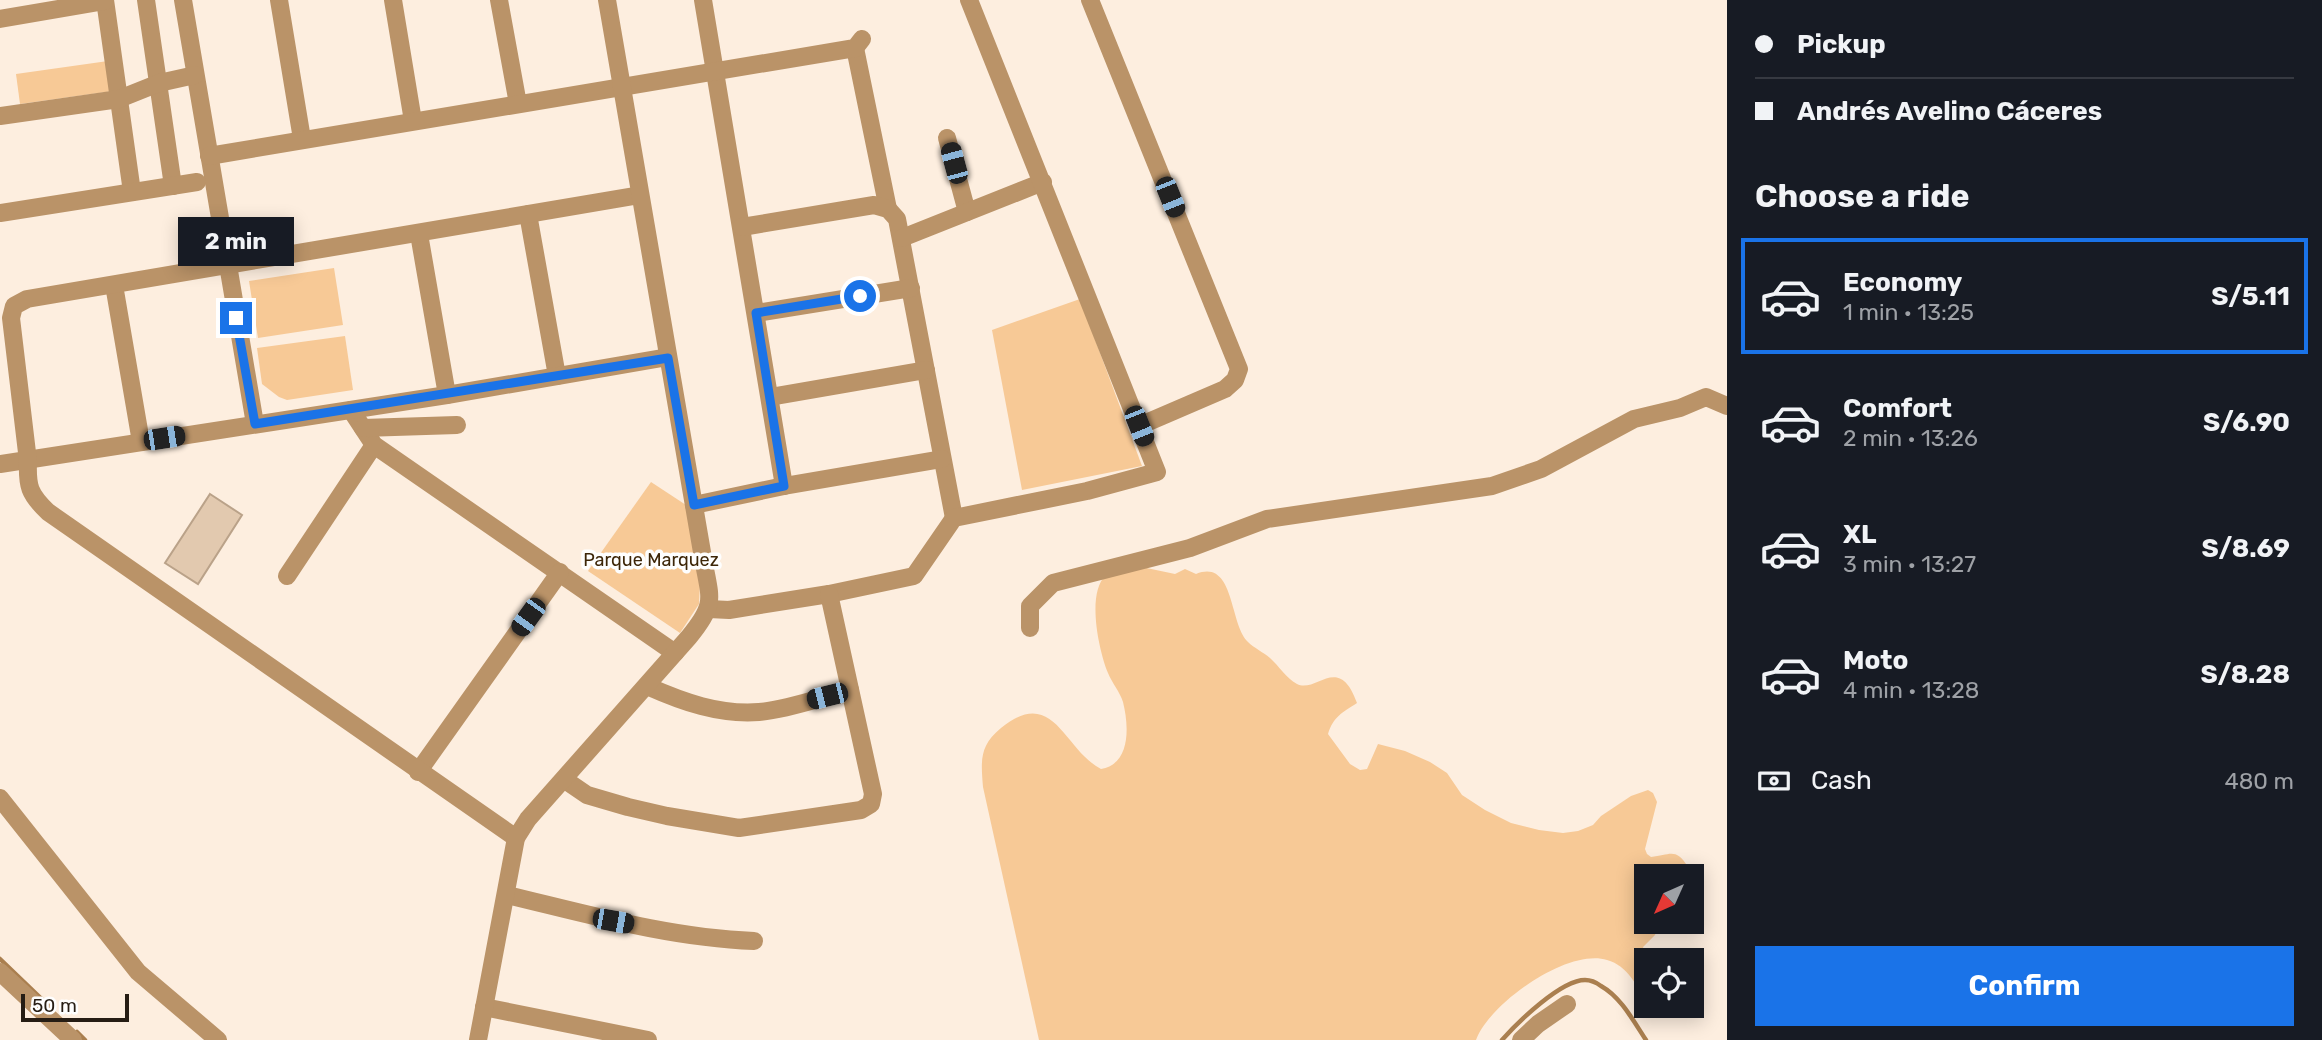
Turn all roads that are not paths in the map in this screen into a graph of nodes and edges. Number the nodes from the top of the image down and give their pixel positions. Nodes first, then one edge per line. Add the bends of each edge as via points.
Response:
1 (105, 0) edge
2 (146, 0) edge
3 (183, 0) edge
4 (279, 0) edge
5 (393, 0) edge
6 (499, 0) edge
7 (607, 0) edge
8 (703, 0) edge
9 (969, 0) edge
10 (1090, 0) edge
11 (0, 19) edge
12 (716, 72) junction
13 (195, 75) junction
14 (159, 83) junction
15 (623, 87) junction
16 (119, 99) junction
17 (518, 104) junction
18 (0, 116) edge
19 (413, 121) junction
20 (947, 138) dead end
21 (302, 139) junction
22 (209, 156) junction
23 (197, 182) dead end
24 (1043, 182) junction
25 (173, 186) junction
26 (132, 192) junction
27 (640, 195) junction
28 (888, 209) junction
29 (967, 212) junction
30 (0, 213) edge
31 (528, 214) junction
32 (743, 227) junction
33 (419, 234) junction
34 (902, 238) junction
35 (227, 266) junction
36 (114, 285) junction
37 (911, 288) junction
38 (756, 313) junction
39 (668, 358) junction
40 (926, 370) junction
41 (557, 376) junction
42 (447, 395) junction
43 (769, 397) junction
44 (1727, 406) edge
45 (351, 410) junction
46 (255, 424) junction
47 (457, 425) dead end
48 (1139, 426) junction
49 (363, 428) junction
50 (141, 442) junction
51 (374, 445) junction
52 (942, 458) junction
53 (28, 461) junction
54 (0, 464) edge
55 (784, 486) junction
56 (694, 505) junction
57 (954, 519) junction
58 (559, 572) junction
59 (287, 576) dead end
60 (829, 594) junction
61 (709, 609) junction
62 (1030, 628) dead end
63 (675, 653) junction
64 (647, 686) junction
65 (850, 690) junction
66 (418, 772) junction
67 (565, 779) junction
68 (0, 799) edge
69 (516, 838) junction
70 (507, 895) junction
71 (754, 941) dead end
72 (0, 972) edge
73 (1567, 1004) dead end
74 (484, 1007) junction
75 (73, 1040) edge
76 (218, 1040) edge
77 (478, 1040) edge
78 (648, 1040) edge
79 (1521, 1040) edge

1 - 11 street
1 - 16 street
2 - 14 street
3 - 13 street
4 - 21 street
5 - 19 street
6 - 17 street
7 - 15 street
8 - 12 street
9 - 24 street
10 - 48 street via 1239,369 1225,389
12 - 15 street
12 - 28 street via 858,44
12 - 32 street
13 - 14 street
13 - 22 street
14 - 16 street
14 - 25 street
15 - 17 street
15 - 27 street
16 - 18 street
16 - 26 street
17 - 19 street
19 - 21 street
20 - 29 street
21 - 22 street
22 - 35 street
23 - 25 street
24 - 29 street
24 - 48 street
25 - 26 street
26 - 30 street
27 - 31 street
27 - 39 street
28 - 32 street via 874,205
28 - 34 street via 897,219
29 - 34 street
31 - 33 street
31 - 41 street
32 - 38 street
33 - 35 street
33 - 42 street
34 - 37 street
35 - 36 street
35 - 46 street
36 - 50 street
36 - 53 street via 27,299 14,306 11,318
37 - 38 street
37 - 40 street
38 - 43 street
39 - 41 street
39 - 56 street
40 - 43 street
40 - 52 street
41 - 42 street
42 - 45 street
43 - 55 street
44 - 62 street via 1706,397 1634,419 1541,469 1492,486 1266,519 1190,548 1053,583 1030,606
45 - 46 street
45 - 49 street
46 - 50 street
47 - 49 street
48 - 57 street via 1157,472
49 - 51 street
50 - 53 street
51 - 58 street
51 - 59 street
52 - 55 street
52 - 57 street
53 - 54 street
53 - 66 street via 27,481 34,498 48,512
55 - 56 street
56 - 61 street
57 - 60 street via 915,576
58 - 63 street
58 - 66 street
60 - 61 street
60 - 65 street
61 - 63 street
63 - 64 street
64 - 65 street via 682,702 723,712 760,712
64 - 67 street
65 - 67 street via 873,794 871,804 860,810 739,828 628,807 587,795
66 - 69 street
67 - 69 street
68 - 76 street via 138,972
69 - 70 street
70 - 71 street via 613,921
70 - 74 street
72 - 75 street
73 - 79 street
74 - 77 street
74 - 78 street

